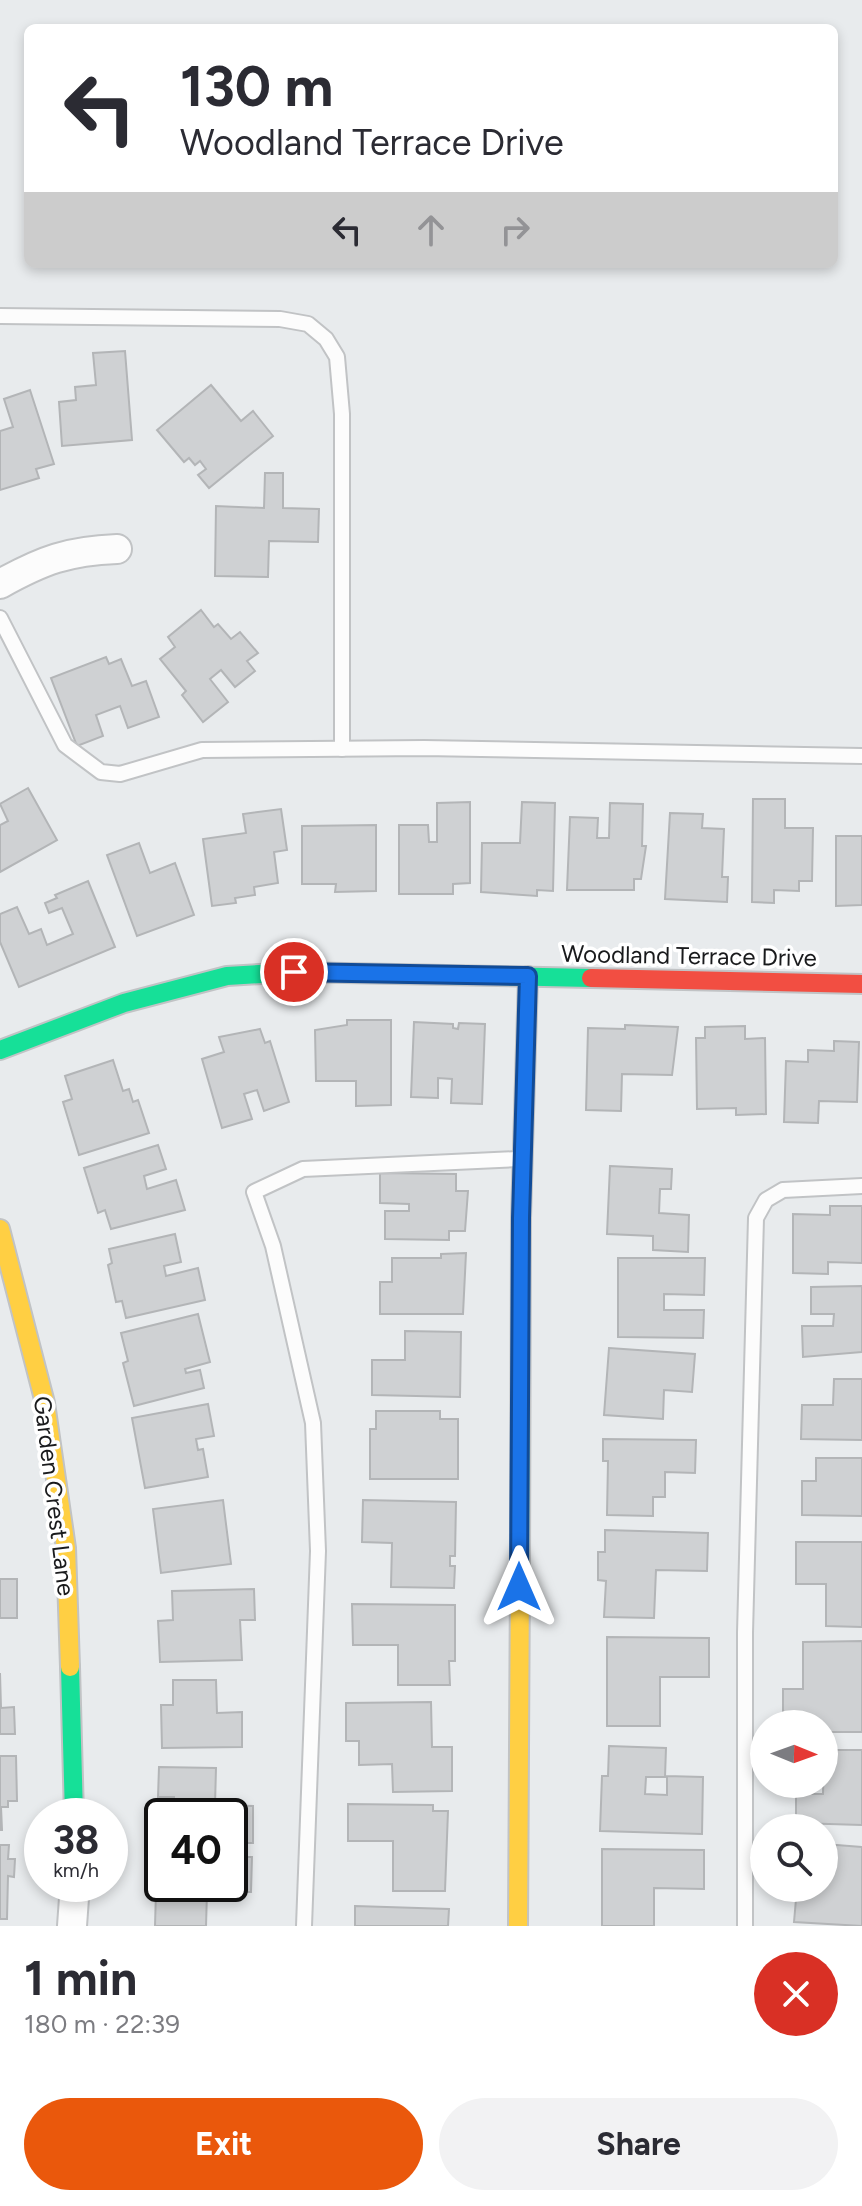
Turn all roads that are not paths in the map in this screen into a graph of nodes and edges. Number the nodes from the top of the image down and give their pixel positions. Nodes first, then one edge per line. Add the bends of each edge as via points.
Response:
1 (0, 316) edge
2 (117, 549) dead end
3 (0, 584) edge
4 (0, 618) edge
5 (342, 749) junction
6 (862, 756) edge
7 (528, 976) junction
8 (862, 984) edge
9 (0, 1050) edge
10 (523, 1159) junction
11 (862, 1186) edge
12 (0, 1229) edge
13 (73, 1798) edge
14 (74, 1902) edge
15 (72, 1926) edge
16 (304, 1926) edge
17 (518, 1926) edge
18 (745, 1926) edge

1 - 5 lane via 280,319 308,324 326,339 337,357 342,414
2 - 3 street via 76,551 41,561
4 - 5 lane via 65,745 101,772 120,774 202,750
5 - 6 lane
7 - 8 street, Woodland Terrace Drive
7 - 9 street, Woodland Terrace Drive via 227,976 124,1003
7 - 10 street
10 - 16 lane via 303,1169 254,1192 273,1246 313,1423 318,1551
10 - 17 street
11 - 18 lane via 783,1190 766,1200 756,1218 745,1633
12 - 13 street, Garden Crest Lane via 45,1403 66,1548
14 - 15 street

